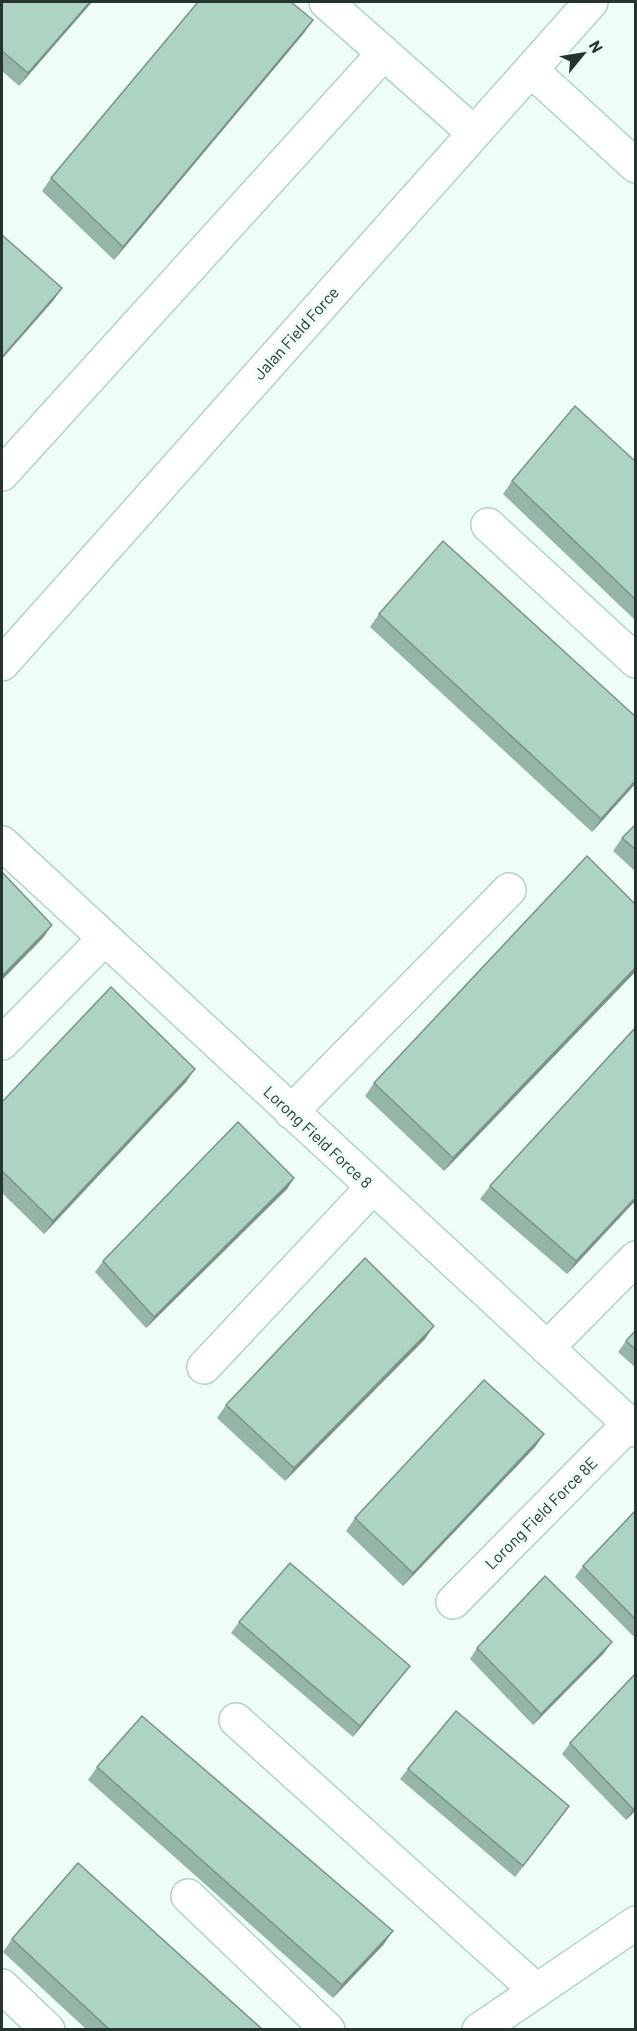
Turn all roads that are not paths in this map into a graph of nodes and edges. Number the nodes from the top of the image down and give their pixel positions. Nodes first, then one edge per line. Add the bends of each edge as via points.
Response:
1 (326, 2) edge
2 (591, 2) edge
3 (384, 53) junction
4 (531, 70) junction
5 (474, 133) junction
6 (636, 166) edge
7 (2, 474) edge
8 (488, 525) dead end
9 (636, 661) edge
10 (2, 664) edge
11 (2, 843) edge
12 (509, 890) dead end
13 (104, 939) junction
14 (2, 1043) edge
15 (291, 1112) junction
16 (373, 1187) junction
17 (636, 1258) edge
18 (547, 1348) junction
19 (204, 1367) dead end
20 (632, 1427) edge
21 (453, 1602) dead end
22 (236, 1720) dead end
23 (188, 1896) dead end
24 (636, 1923) edge
25 (2, 1986) edge
26 (537, 1991) junction
27 (48, 2030) edge
28 (328, 2030) edge
29 (479, 2030) edge

1 - 3 street
2 - 4 street, Jalan Field Force
3 - 5 street
3 - 7 street
4 - 5 street, Jalan Field Force
4 - 6 street
5 - 10 street, Jalan Field Force
8 - 9 street
11 - 13 street, Lorong Field Force 8
12 - 15 street
13 - 14 street
13 - 15 street, Lorong Field Force 8
15 - 16 street, Lorong Field Force 8
16 - 18 street, Lorong Field Force 8
16 - 19 street
17 - 18 street
18 - 20 street, Lorong Field Force 8
20 - 21 street, Lorong Field Force 8E
22 - 26 street
23 - 28 street
24 - 26 street
25 - 27 street
26 - 29 street

